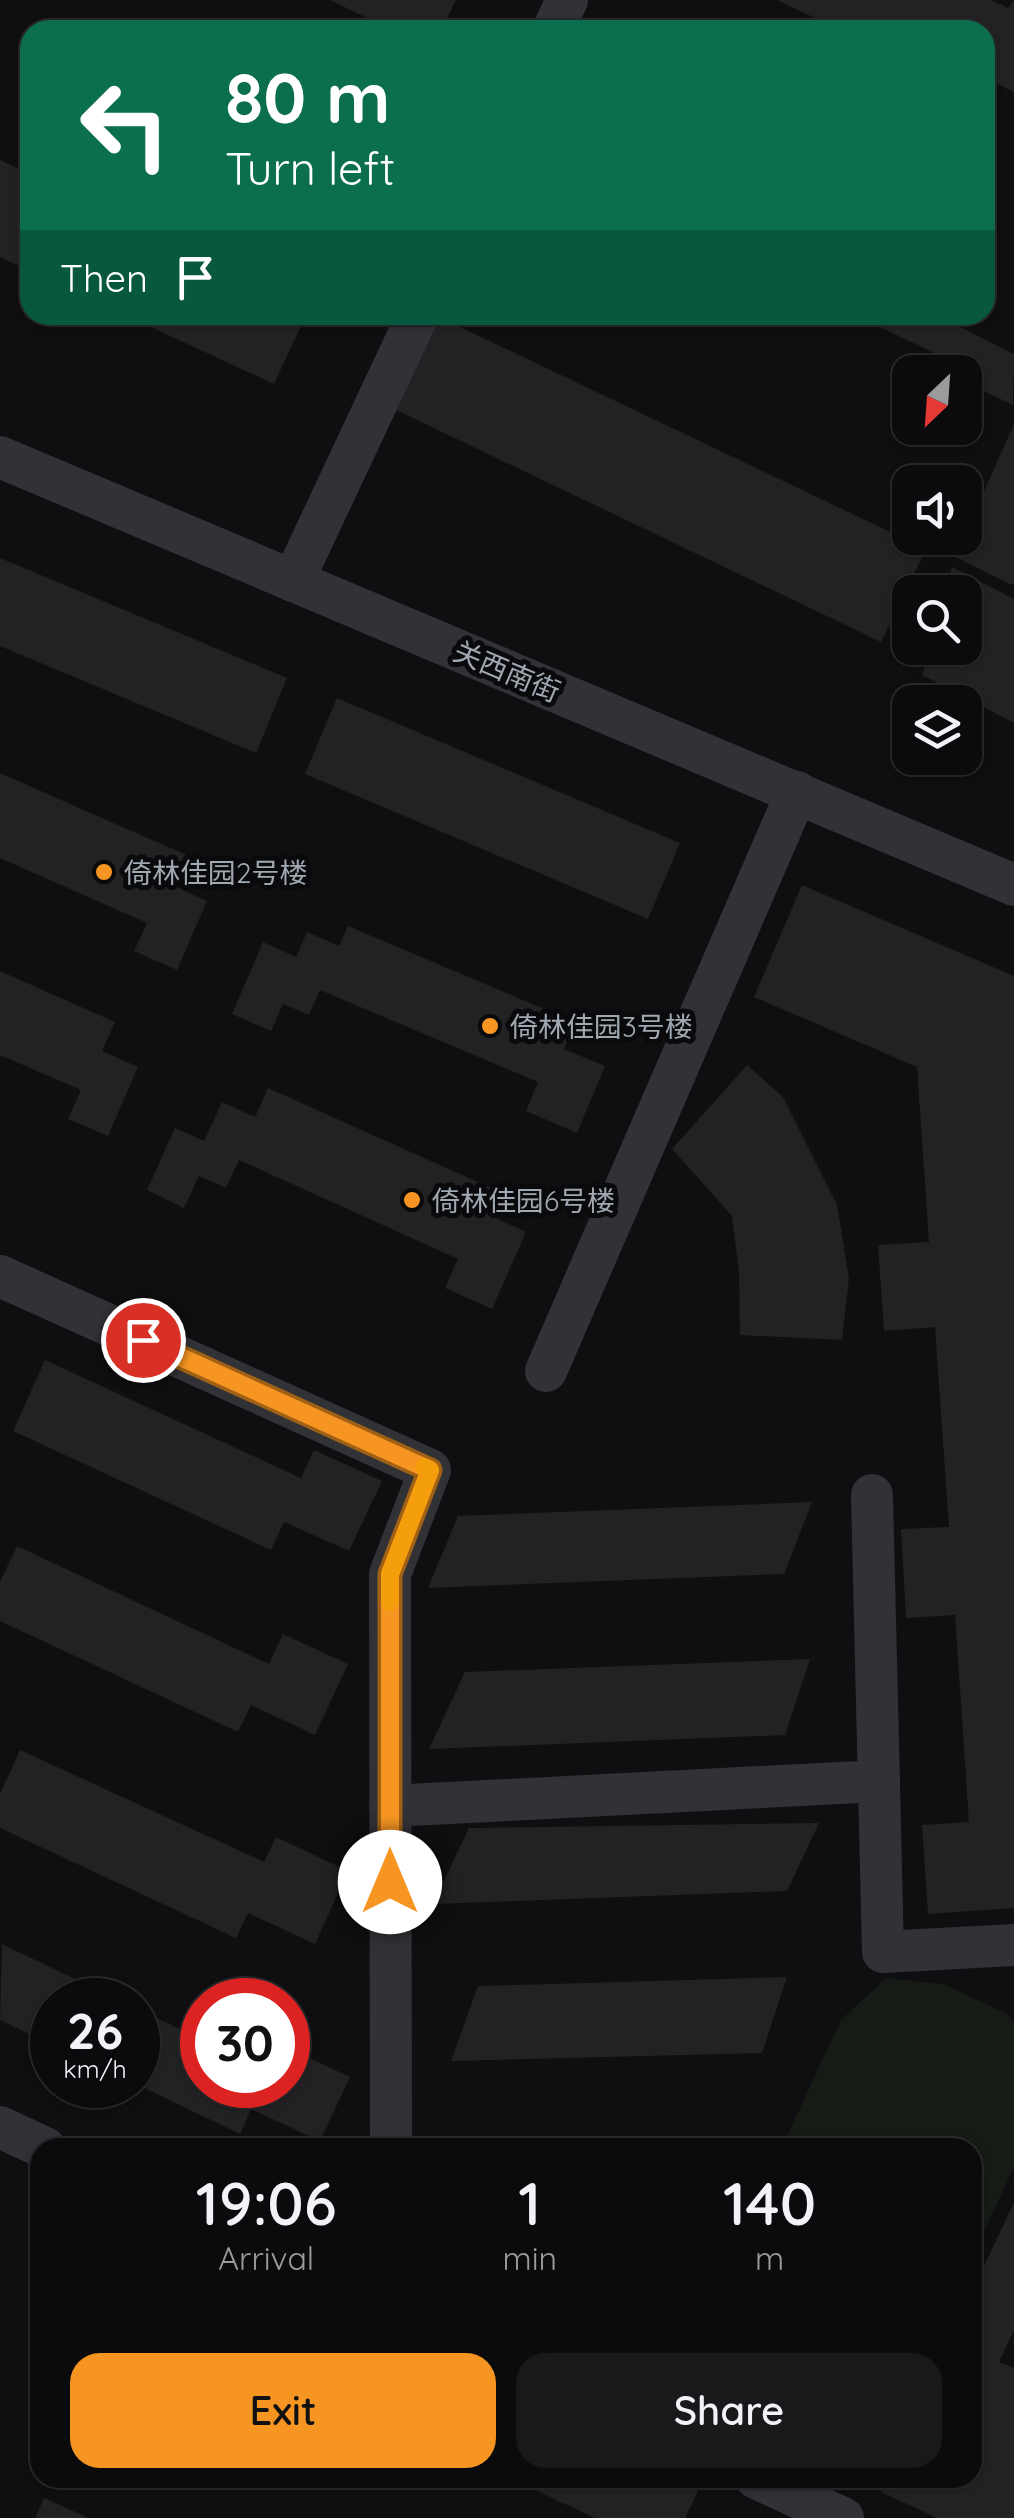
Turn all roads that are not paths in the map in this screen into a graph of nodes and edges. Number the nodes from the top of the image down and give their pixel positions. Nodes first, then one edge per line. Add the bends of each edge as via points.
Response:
1 (413, 325) edge
2 (0, 457) edge
3 (293, 582) junction
4 (797, 792) junction
5 (1014, 885) edge
6 (0, 1276) edge
7 (546, 1371) dead end
8 (872, 1495) dead end
9 (879, 1781) junction
10 (390, 1806) junction
11 (1014, 1945) edge
12 (0, 2127) edge
13 (391, 2138) edge
14 (30, 2141) edge
15 (778, 2488) edge
16 (843, 2518) edge

1 - 3 street
2 - 3 street, 关西南街
3 - 4 street, 关西南街
4 - 5 street, 关西南街
4 - 7 street
6 - 10 street via 430,1470 390,1574
8 - 9 street
9 - 10 street
9 - 11 street via 883,1952
10 - 13 street
12 - 14 street
15 - 16 street

